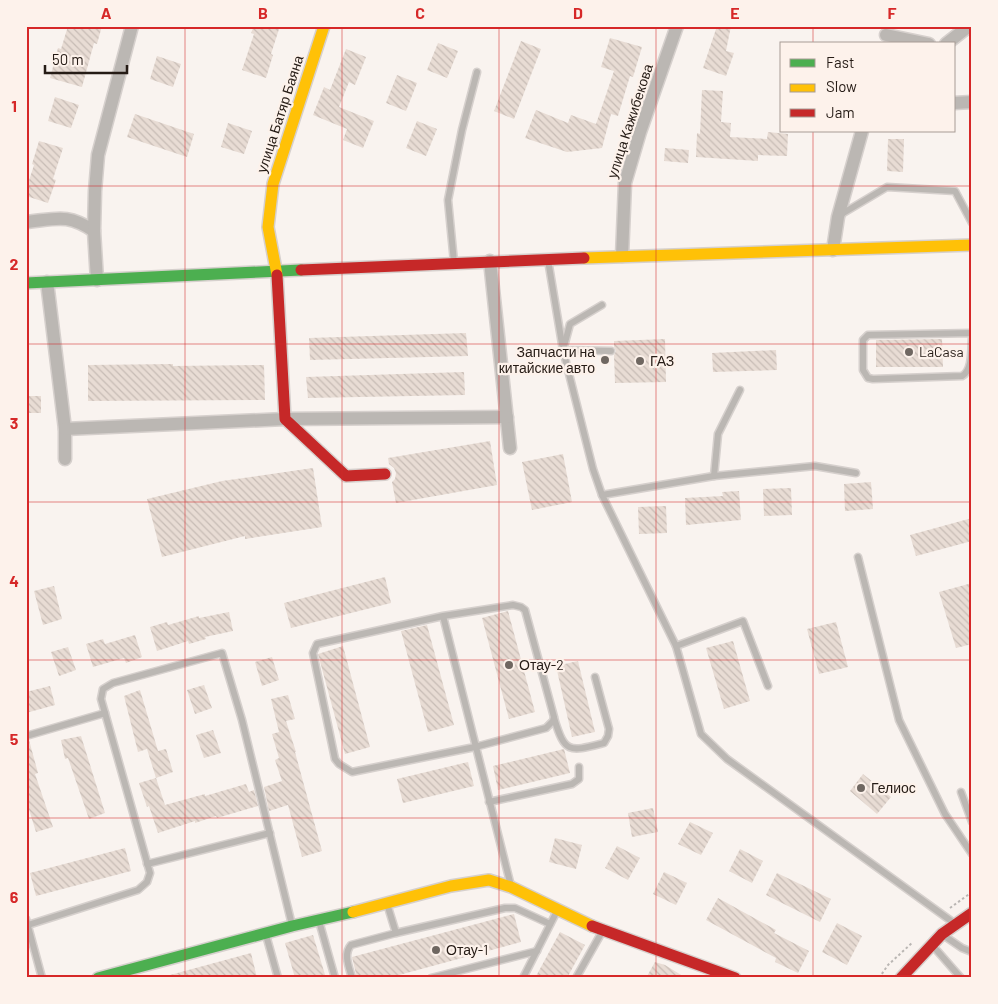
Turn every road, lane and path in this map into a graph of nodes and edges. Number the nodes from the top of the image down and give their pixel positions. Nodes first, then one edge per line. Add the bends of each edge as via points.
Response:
1 (132, 26) edge
2 (324, 26) edge
3 (677, 26) edge
4 (969, 26) edge
5 (886, 35) edge
6 (919, 42) edge
7 (949, 42) edge
8 (477, 72) dead end
9 (972, 102) edge
10 (956, 103) edge
11 (862, 132) edge
12 (838, 216) junction
13 (26, 222) edge
14 (972, 223) edge
15 (94, 231) junction
16 (972, 245) edge
17 (833, 250) junction
18 (622, 256) junction
19 (548, 259) junction
20 (490, 261) junction
21 (454, 263) junction
22 (278, 272) junction
23 (97, 280) junction
24 (46, 282) junction
25 (26, 283) edge
26 (602, 305) dead end
27 (972, 333) edge
28 (972, 338) edge
29 (563, 350) junction
30 (611, 351) dead end
31 (740, 390) dead end
32 (507, 416) junction
33 (285, 419) junction
34 (65, 429) junction
35 (510, 448) dead end
36 (64, 459) dead end
37 (385, 474) dead end
38 (856, 474) dead end
39 (714, 476) junction
40 (602, 495) junction
41 (858, 557) dead end
42 (444, 616) junction
43 (676, 646) junction
44 (595, 677) dead end
45 (768, 686) dead end
46 (105, 713) junction
47 (554, 716) junction
48 (26, 736) edge
49 (475, 747) junction
50 (579, 767) dead end
51 (961, 792) dead end
52 (489, 802) junction
53 (972, 822) edge
54 (270, 833) junction
55 (972, 854) edge
56 (147, 864) junction
57 (511, 887) junction
58 (388, 904) junction
59 (558, 910) junction
60 (972, 913) edge
61 (319, 920) junction
62 (27, 922) edge
63 (550, 924) junction
64 (956, 924) junction
65 (292, 926) junction
66 (602, 931) junction
67 (266, 933) junction
68 (396, 933) junction
69 (942, 934) junction
70 (932, 945) junction
71 (537, 951) junction
72 (972, 952) edge
73 (42, 978) edge
74 (98, 978) edge
75 (278, 978) edge
76 (335, 978) edge
77 (352, 978) edge
78 (431, 978) edge
79 (523, 978) edge
80 (576, 978) edge
81 (735, 978) edge
82 (901, 978) edge
83 (961, 978) edge

1 - 15 street via 98,155
2 - 22 street, улица Батяр Баяна via 273,184 268,227
3 - 18 street, улица Кажибекова via 625,183
4 - 7 street
5 - 6 street
8 - 21 lane via 448,200
9 - 10 street
11 - 12 street
12 - 14 lane via 886,188 955,190
12 - 17 street
13 - 15 street via 65,218 83,223
15 - 23 street
16 - 17 street
17 - 18 street
18 - 19 street
19 - 20 street
19 - 29 lane
20 - 21 street
20 - 32 street
21 - 22 street
22 - 23 street
22 - 33 street, улица Батяр Баяна
23 - 24 street
24 - 25 street
24 - 34 street
26 - 29 lane via 570,324
27 - 28 lane via 868,335 863,340 863,370 868,378 873,379 962,376 969,368
29 - 30 lane
29 - 40 lane
31 - 39 lane via 718,434
32 - 33 street
32 - 35 street
33 - 34 street
33 - 37 street via 346,476
34 - 36 street
38 - 39 lane via 815,466
39 - 40 lane
40 - 43 lane
41 - 55 lane via 899,720 945,814
42 - 47 lane via 513,605 525,610
42 - 49 lane
42 - 49 lane via 317,644 313,653 335,759 352,772
43 - 45 lane via 743,621
43 - 64 lane via 701,734 727,758
44 - 47 lane via 609,729 604,743 577,750 569,746 561,740
46 - 48 lane
46 - 54 lane via 101,699 103,689 113,683 222,653
46 - 56 lane
47 - 49 lane via 546,728
49 - 52 lane
50 - 52 lane via 579,779 572,784
51 - 53 lane
52 - 57 lane
54 - 56 lane
54 - 65 lane
56 - 62 lane via 150,872 147,882 138,890
57 - 58 street via 489,880 451,886
57 - 59 street
58 - 61 street
58 - 68 lane
59 - 63 lane
59 - 66 street
60 - 64 street
61 - 65 street
61 - 76 lane
62 - 73 lane
63 - 68 lane via 515,908 505,908
63 - 71 lane
64 - 69 street
65 - 67 street
66 - 80 lane
66 - 81 street
67 - 74 street
67 - 75 lane
68 - 77 lane via 349,948 347,958
69 - 70 street
69 - 72 lane
70 - 82 street
70 - 83 lane
71 - 78 lane
71 - 79 lane

